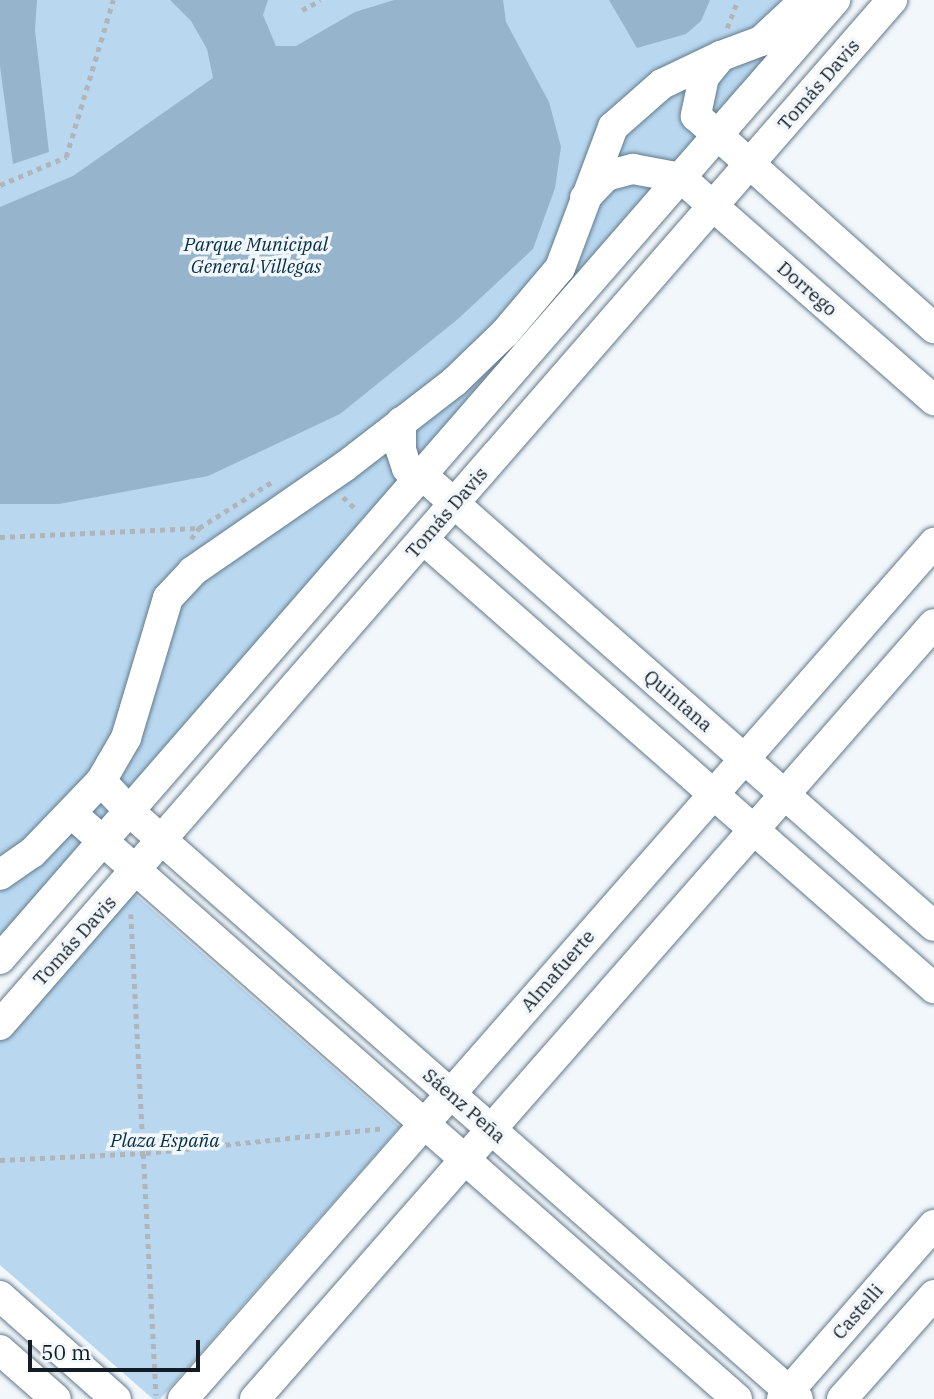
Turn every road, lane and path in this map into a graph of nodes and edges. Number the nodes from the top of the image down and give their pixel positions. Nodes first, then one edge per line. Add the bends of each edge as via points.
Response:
1 (113, 0) edge
2 (321, 0) edge
3 (738, 0) edge
4 (805, 0) edge
5 (835, 0) edge
6 (892, 0) edge
7 (302, 10) dead end
8 (721, 46) junction
9 (717, 136) junction
10 (749, 165) junction
11 (681, 178) junction
12 (0, 185) edge
13 (585, 198) junction
14 (713, 206) junction
15 (934, 328) edge
16 (934, 400) edge
17 (401, 422) junction
18 (285, 473) dead end
19 (422, 475) junction
20 (324, 480) junction
21 (455, 504) junction
22 (377, 527) junction
23 (199, 528) junction
24 (0, 537) edge
25 (424, 540) junction
26 (934, 543) edge
27 (184, 548) dead end
28 (934, 624) edge
29 (744, 759) junction
30 (101, 781) junction
31 (713, 794) junction
32 (785, 795) junction
33 (130, 812) junction
34 (71, 813) junction
35 (754, 830) junction
36 (163, 841) junction
37 (104, 842) junction
38 (136, 871) junction
39 (0, 875) edge
40 (131, 904) dead end
41 (934, 926) edge
42 (0, 959) edge
43 (934, 988) edge
44 (0, 1025) edge
45 (450, 1094) junction
46 (412, 1125) junction
47 (491, 1129) junction
48 (146, 1153) junction
49 (0, 1160) edge
50 (464, 1160) junction
51 (934, 1226) edge
52 (934, 1295) edge
53 (0, 1296) edge
54 (0, 1350) edge
55 (789, 1396) edge
56 (56, 1399) edge
57 (117, 1399) edge
58 (156, 1399) edge
59 (183, 1399) edge
60 (255, 1399) edge
61 (737, 1399) edge
62 (842, 1399) edge

1 - 12 path via 66,158
2 - 7 path
3 - 8 path
4 - 8 street via 761,41
5 - 9 street
6 - 10 street, Tomás Davis
8 - 9 street via 696,100 696,116
8 - 13 street via 662,84 613,127
9 - 10 street
9 - 11 street
10 - 14 street, Tomás Davis
10 - 15 street
11 - 13 street via 633,169 606,176
11 - 14 street, Dorrego
11 - 19 street
13 - 17 street via 560,268 505,333 454,382
14 - 16 street, Dorrego
14 - 21 street, Tomás Davis
17 - 19 street, Quintana via 401,450 407,468
17 - 20 street
18 - 23 path
19 - 21 street, Quintana
19 - 22 street
20 - 22 path
20 - 30 street via 193,571 168,598 126,738
21 - 25 street, Tomás Davis
21 - 29 street, Quintana
22 - 33 street
23 - 24 path
23 - 27 path
25 - 31 street
25 - 36 street, Tomás Davis
26 - 29 street, Almafuerte
28 - 32 street
29 - 31 street, Almafuerte
29 - 32 street, Quintana
30 - 33 street, Sáenz Peña
30 - 34 street
31 - 35 street
31 - 45 street, Almafuerte
32 - 35 street
32 - 41 street, Quintana
33 - 36 street, Sáenz Peña
33 - 37 street
34 - 37 street, Sáenz Peña
34 - 39 street via 32,853
35 - 43 street
35 - 47 street
36 - 38 street, Tomás Davis
36 - 45 street, Sáenz Peña
37 - 38 street, Sáenz Peña
37 - 42 street
38 - 44 street, Tomás Davis
38 - 46 street, Sáenz Peña
40 - 48 path
45 - 46 street, Almafuerte
45 - 47 street, Sáenz Peña
46 - 48 path
46 - 50 street, Sáenz Peña
46 - 59 street, Almafuerte
47 - 50 street
47 - 55 street, Sáenz Peña
48 - 49 path
48 - 58 path
50 - 60 street
50 - 61 street, Sáenz Peña
51 - 55 street, Castelli
52 - 62 street
53 - 57 street
54 - 56 street

